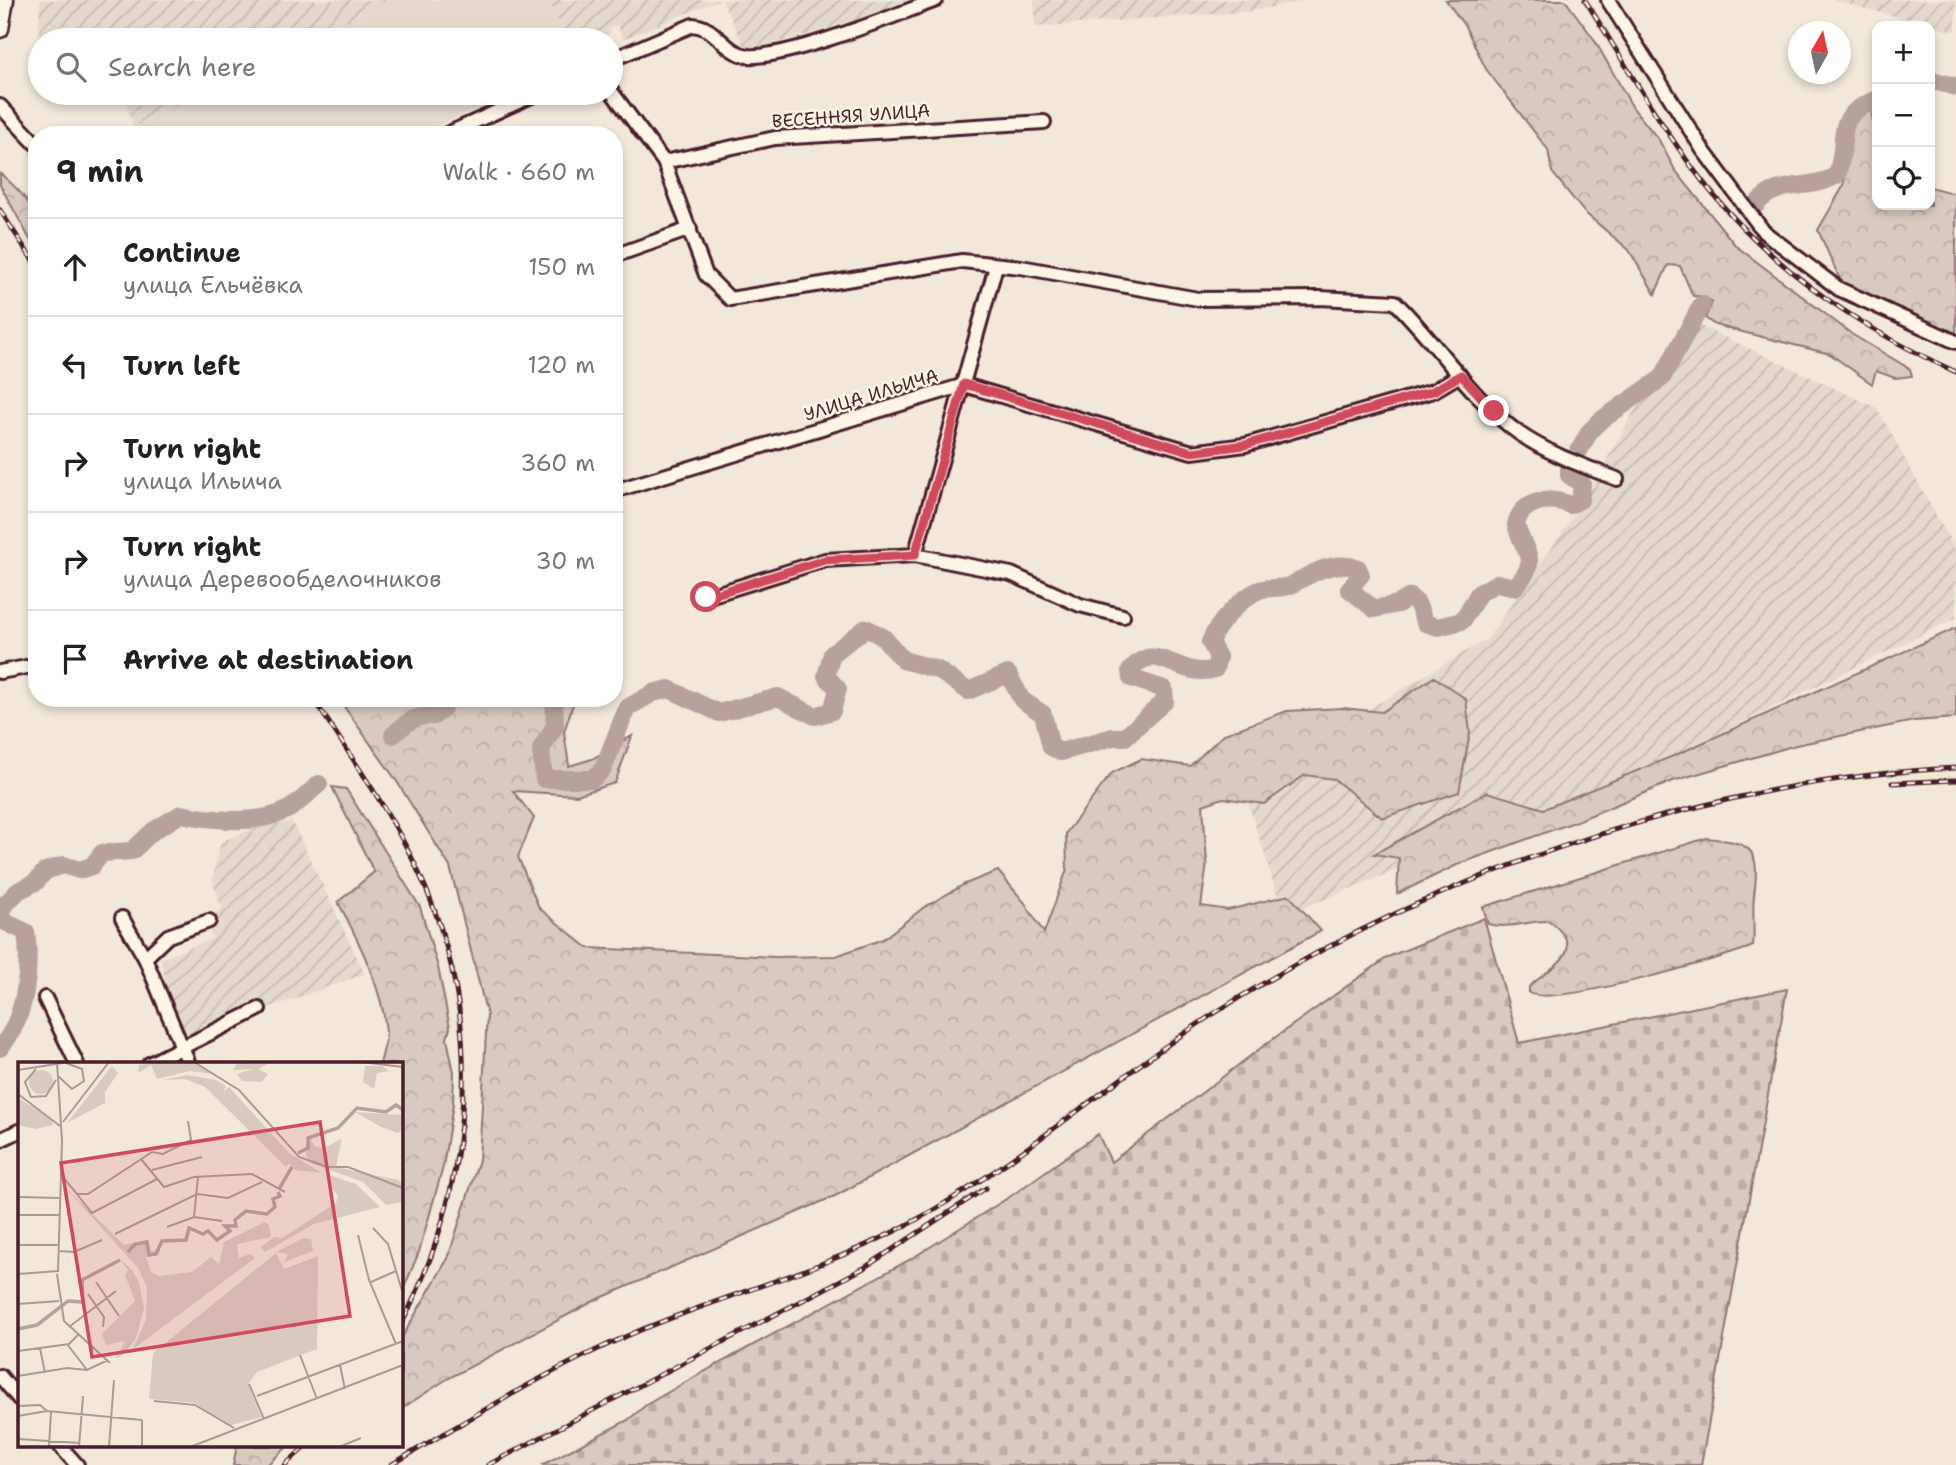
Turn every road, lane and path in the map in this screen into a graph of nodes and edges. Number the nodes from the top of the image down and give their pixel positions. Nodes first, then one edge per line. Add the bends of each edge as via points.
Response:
1 (5, 0) edge
2 (936, 0) edge
3 (1608, 0) edge
4 (0, 29) edge
5 (623, 55) edge
6 (511, 105) edge
7 (621, 105) edge
8 (0, 106) edge
9 (1044, 122) dead end
10 (465, 126) edge
11 (28, 136) edge
12 (664, 162) junction
13 (690, 229) junction
14 (623, 253) edge
15 (996, 266) junction
16 (1956, 342) edge
17 (1461, 375) junction
18 (964, 384) junction
19 (1617, 480) dead end
20 (623, 488) edge
21 (915, 555) junction
22 (706, 597) dead end
23 (1123, 615) dead end
24 (28, 667) edge
25 (0, 672) edge
26 (122, 918) dead end
27 (209, 921) dead end
28 (145, 958) junction
29 (45, 998) dead end
30 (259, 1009) dead end
31 (181, 1048) junction
32 (76, 1062) edge
33 (153, 1062) edge
34 (188, 1062) edge
35 (18, 1131) edge
36 (0, 1140) edge
37 (0, 1376) edge
38 (18, 1398) edge
39 (62, 1448) edge
40 (77, 1465) edge

1 - 4 main road
2 - 5 street via 763,55 738,54 707,27 693,25
3 - 16 street via 1703,150 1764,232 1839,289
6 - 10 street
7 - 12 street
8 - 11 street
9 - 12 street, ВЕСЕННЯЯ УЛИЦА via 775,138
12 - 13 street
13 - 14 street
13 - 15 street via 706,275 730,299 962,261
15 - 17 street via 1198,299 1395,302
15 - 18 street
17 - 18 street, УЛИЦА ИЛЬИЧА via 1433,391 1245,445 1192,452
17 - 19 street via 1520,434
18 - 20 street, УЛИЦА ИЛЬИЧА
18 - 21 street
21 - 22 street via 825,560
21 - 23 street via 1011,574 1080,605
24 - 25 street
26 - 28 street
27 - 28 street via 168,936
28 - 31 street
29 - 32 street
30 - 31 street
31 - 33 street
31 - 34 street
35 - 36 street
37 - 38 street
39 - 40 street

